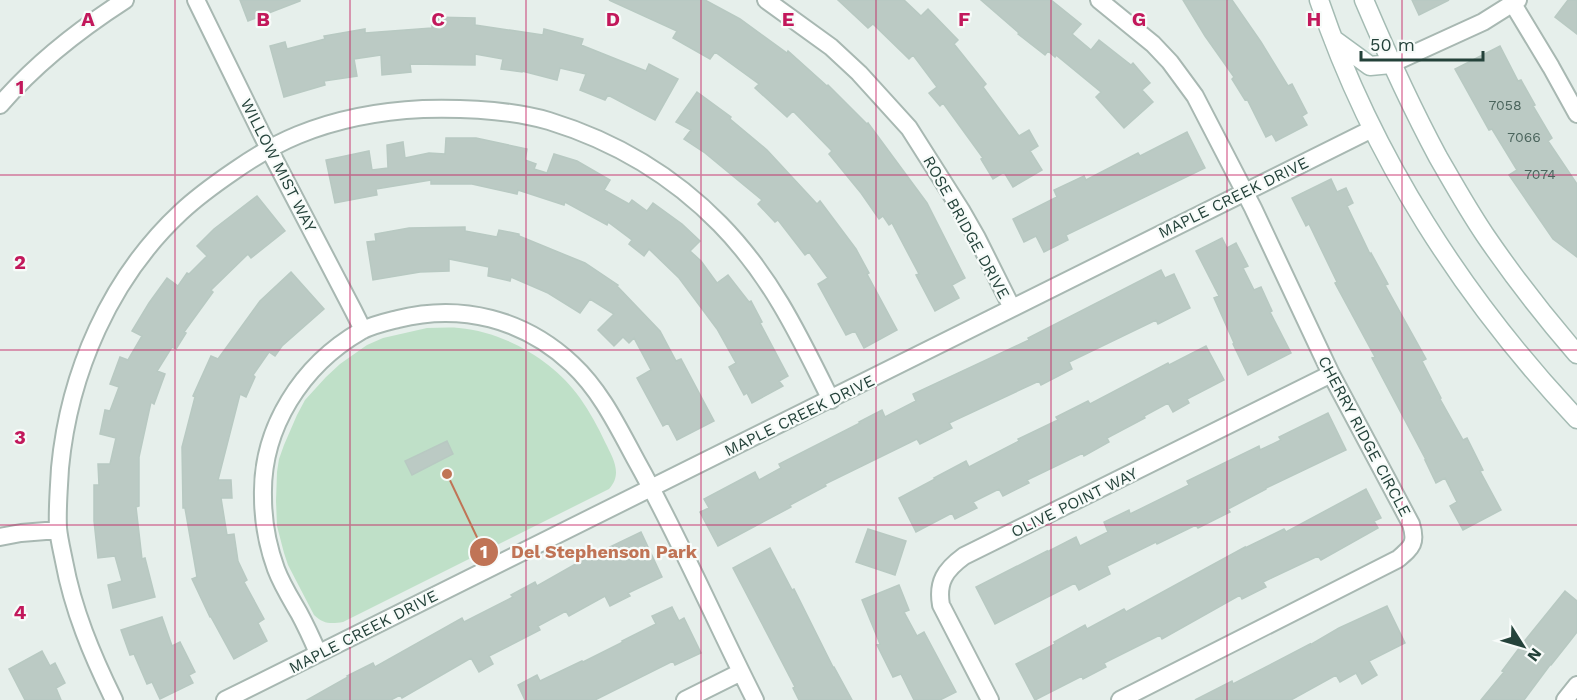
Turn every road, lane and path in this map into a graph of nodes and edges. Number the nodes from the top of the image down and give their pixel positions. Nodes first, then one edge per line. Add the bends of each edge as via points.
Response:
1 (124, 0) edge
2 (196, 0) edge
3 (766, 0) edge
4 (1099, 0) edge
5 (1319, 0) edge
6 (1364, 0) edge
7 (1516, 2) edge
8 (1332, 38) junction
9 (1391, 64) junction
10 (0, 105) edge
11 (1577, 114) edge
12 (1372, 129) junction
13 (269, 149) junction
14 (1244, 192) junction
15 (1012, 308) junction
16 (363, 330) junction
17 (1577, 354) edge
18 (1331, 374) junction
19 (831, 400) junction
20 (1577, 419) edge
21 (651, 487) junction
22 (58, 530) junction
23 (0, 537) edge
24 (318, 653) junction
25 (741, 672) junction
26 (1577, 685) edge
27 (114, 700) edge
28 (225, 700) edge
29 (685, 700) edge
30 (755, 700) edge
31 (990, 700) edge
32 (1120, 700) edge
33 (1566, 700) edge

1 - 10 street via 60,48
2 - 13 street, WILLOW MIST WAY
3 - 15 street, ROSE BRIDGE DRIVE via 831,47 909,128 961,210
4 - 14 street, CHERRY RIDGE CIRCLE via 1153,44 1183,79
5 - 8 main road
6 - 9 main road
7 - 9 street via 1483,22
7 - 11 street
8 - 9 main road via 1370,66
8 - 12 main road
9 - 17 main road via 1451,180 1484,234
12 - 14 street, MAPLE CREEK DRIVE
12 - 20 main road via 1449,261 1544,384
13 - 16 street, WILLOW MIST WAY
13 - 19 street via 337,122 406,110 441,109 477,109 546,120 610,145 665,178 741,247 781,302
13 - 22 street via 207,189 178,214 131,269 109,305 78,377 67,418
14 - 15 street, MAPLE CREEK DRIVE
14 - 18 street, CHERRY RIDGE CIRCLE
15 - 19 street, MAPLE CREEK DRIVE
16 - 21 street via 405,317 452,312 476,315 527,332 572,364 591,385
16 - 24 street via 315,368 287,403 275,429 264,474 265,522 276,568
18 - 31 street, OLIVE POINT WAY via 953,564 940,584 941,605
18 - 32 street, CHERRY RIDGE CIRCLE via 1412,524 1415,536 1410,548 1398,559
19 - 21 street, MAPLE CREEK DRIVE
21 - 24 street, MAPLE CREEK DRIVE
21 - 25 street
22 - 23 street
22 - 27 street via 75,607
24 - 28 street, MAPLE CREEK DRIVE
25 - 29 street
25 - 30 street
26 - 33 street

